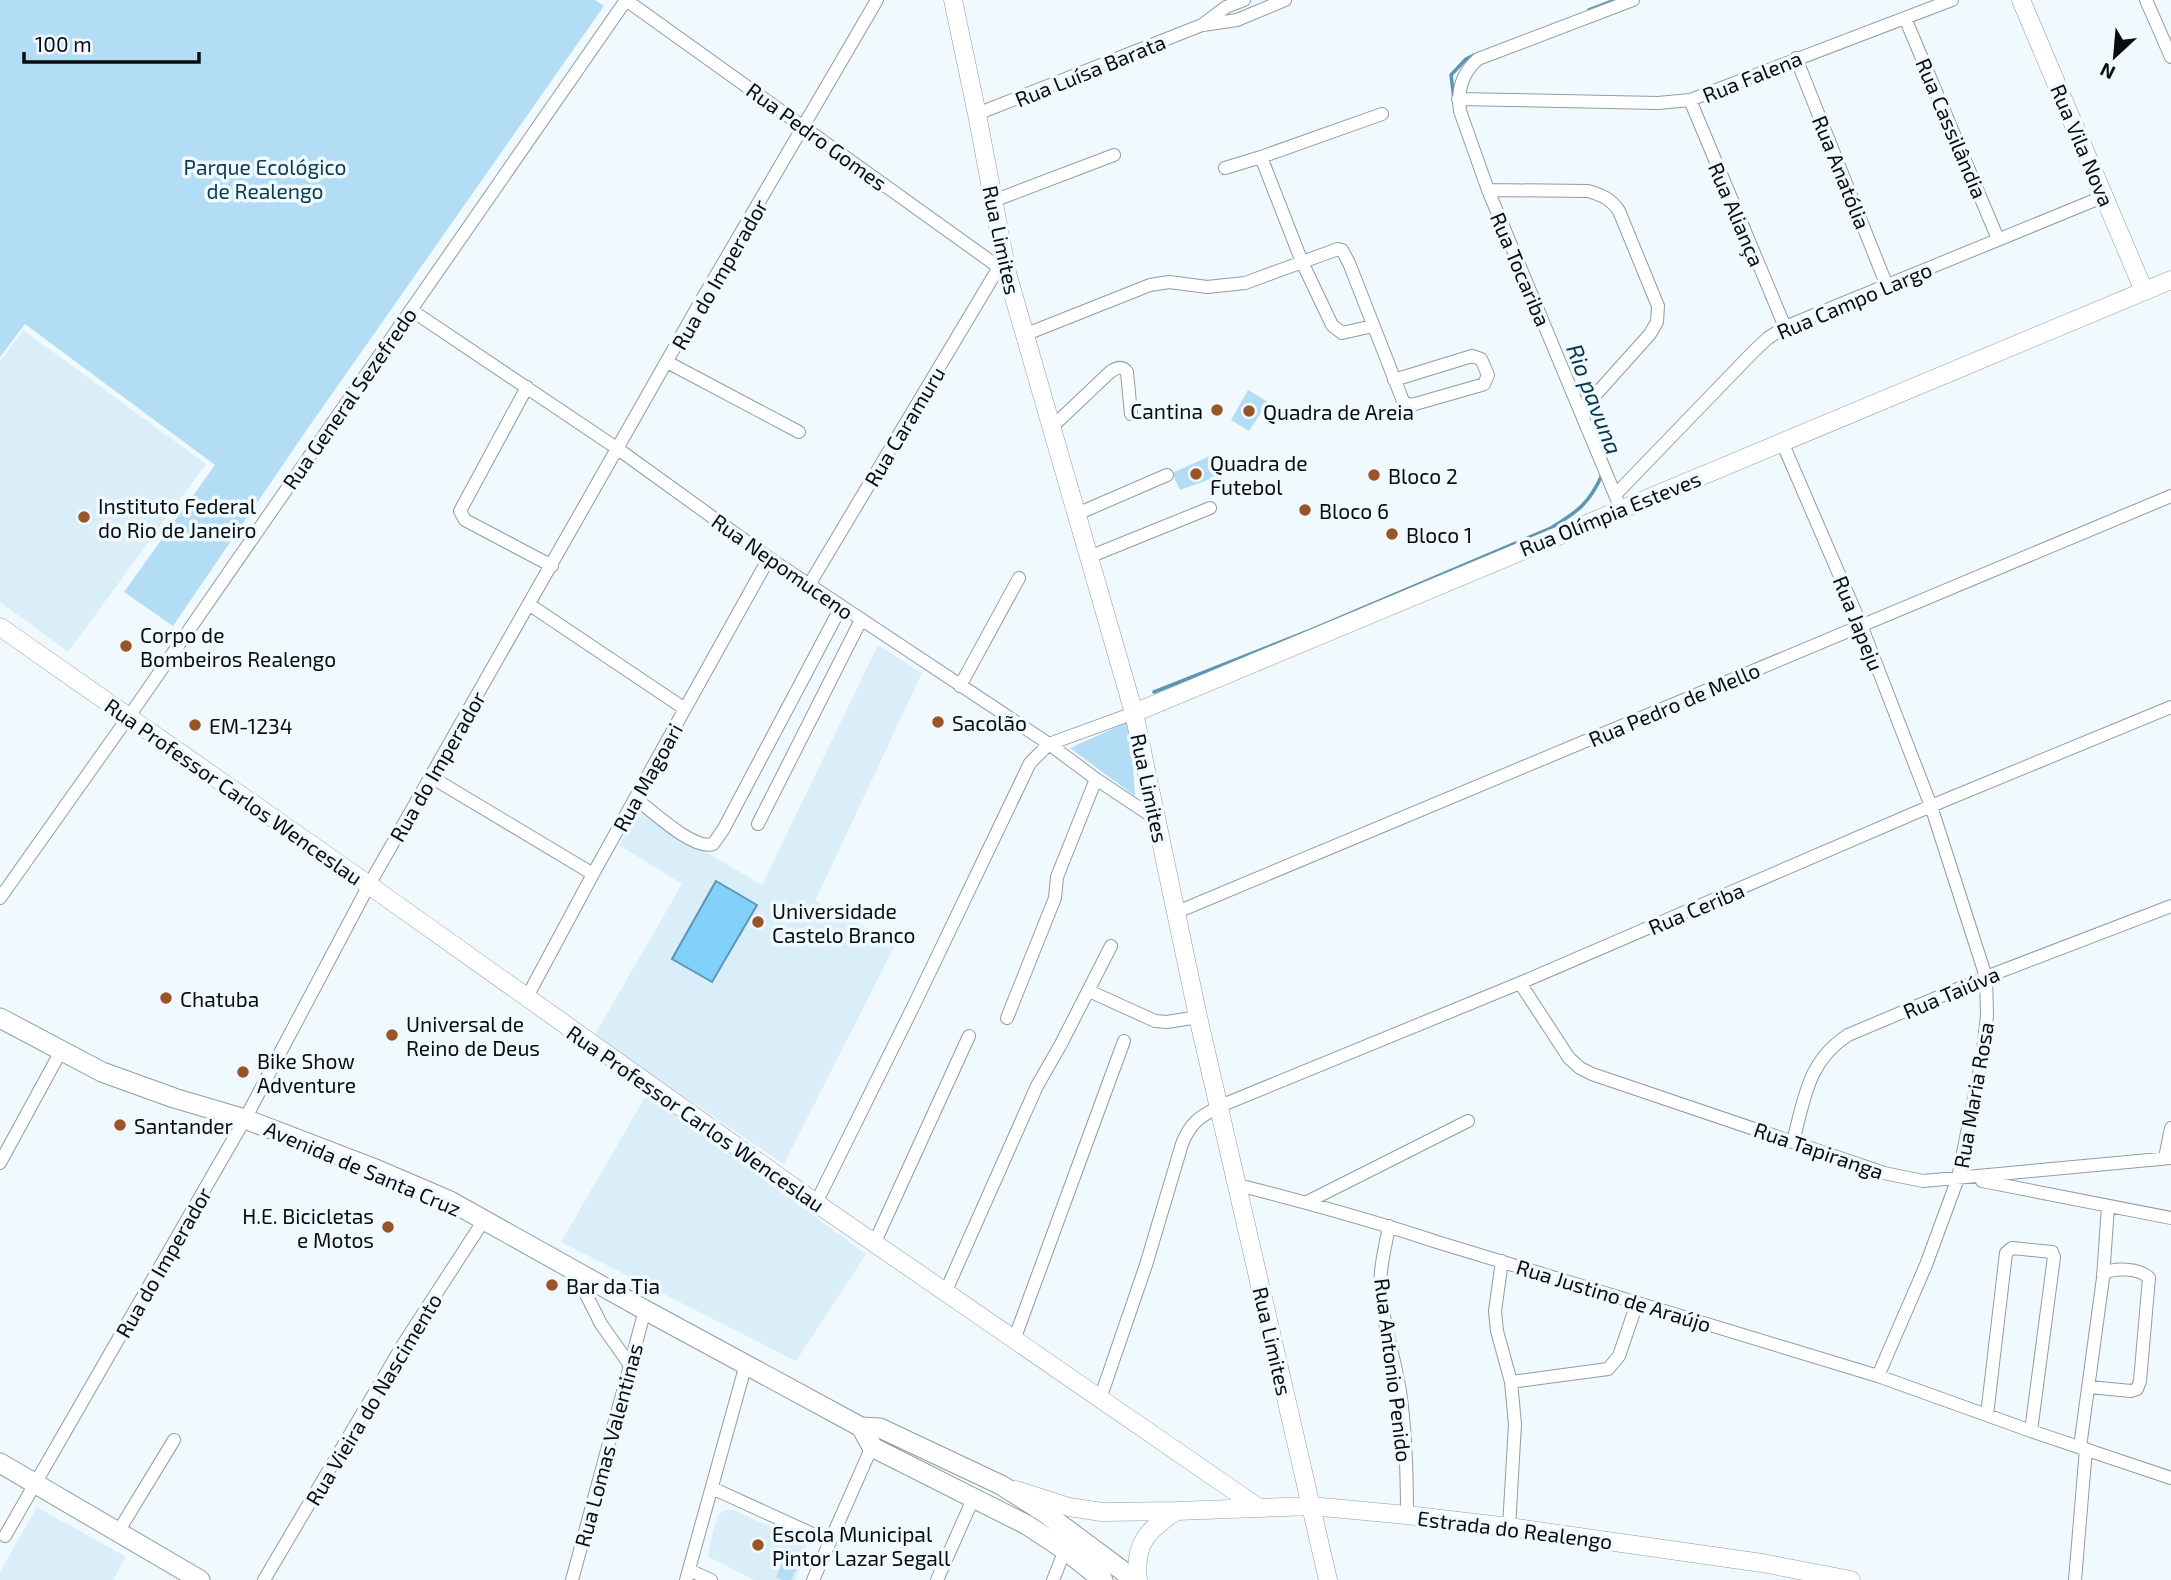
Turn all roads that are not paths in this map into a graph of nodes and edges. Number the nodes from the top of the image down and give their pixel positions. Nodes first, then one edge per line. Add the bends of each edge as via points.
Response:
1 (626, 0) edge
2 (877, 0) edge
3 (953, 0) edge
4 (1244, 0) edge
5 (1285, 0) edge
6 (1633, 0) edge
7 (1952, 0) edge
8 (2021, 0) edge
9 (2147, 0) edge
10 (1905, 18) junction
11 (1214, 24) junction
12 (2171, 57) edge
13 (1796, 58) junction
14 (1458, 99) junction
15 (1690, 100) junction
16 (977, 114) junction
17 (1382, 114) dead end
18 (804, 127) junction
19 (1114, 155) dead end
20 (1261, 157) junction
21 (1224, 169) dead end
22 (1488, 190) junction
23 (2105, 197) junction
24 (993, 201) junction
25 (1998, 239) junction
26 (1302, 262) junction
27 (1003, 270) junction
28 (2171, 280) edge
29 (1887, 286) junction
30 (2144, 291) junction
31 (411, 310) junction
32 (1373, 326) junction
33 (1785, 327) junction
34 (1024, 335) junction
35 (667, 362) junction
36 (1394, 380) junction
37 (527, 387) junction
38 (1581, 411) junction
39 (1132, 414) dead end
40 (1048, 419) junction
41 (799, 432) dead end
42 (1782, 442) junction
43 (618, 449) junction
44 (1167, 474) dead end
45 (2171, 496) edge
46 (1618, 502) junction
47 (1210, 508) dead end
48 (1077, 514) junction
49 (1089, 557) junction
50 (769, 558) junction
51 (552, 566) junction
52 (1019, 578) dead end
53 (809, 585) junction
54 (530, 605) junction
55 (841, 607) junction
56 (864, 622) junction
57 (1861, 625) junction
58 (0, 627) edge
59 (960, 686) junction
60 (2171, 707) edge
61 (685, 709) junction
62 (1133, 713) junction
63 (128, 717) junction
64 (1049, 744) junction
65 (431, 777) junction
66 (1096, 779) junction
67 (635, 798) junction
68 (1931, 806) junction
69 (1157, 819) junction
70 (758, 824) dead end
71 (593, 874) junction
72 (369, 885) junction
73 (0, 898) edge
74 (2171, 906) edge
75 (1177, 912) junction
76 (1111, 946) dead end
77 (1986, 977) junction
78 (1520, 983) junction
79 (1088, 990) junction
80 (527, 997) junction
81 (1198, 1017) junction
82 (0, 1018) edge
83 (1007, 1018) dead end
84 (969, 1036) dead end
85 (1124, 1041) dead end
86 (61, 1051) junction
87 (1220, 1106) junction
88 (245, 1119) junction
89 (1468, 1121) dead end
90 (2171, 1128) edge
91 (1793, 1142) junction
92 (2168, 1158) edge
93 (0, 1163) edge
94 (1962, 1178) junction
95 (1238, 1185) junction
96 (1307, 1202) junction
97 (816, 1203) junction
98 (2108, 1206) junction
99 (2171, 1218) edge
100 (484, 1220) junction
101 (1389, 1226) junction
102 (874, 1244) junction
103 (1502, 1261) junction
104 (574, 1270) junction
105 (2103, 1274) junction
106 (945, 1293) junction
107 (1637, 1303) junction
108 (645, 1310) junction
109 (1014, 1340) junction
110 (746, 1364) junction
111 (630, 1365) junction
112 (1878, 1376) junction
113 (1511, 1382) junction
114 (2089, 1387) junction
115 (1100, 1399) junction
116 (1987, 1415) junction
117 (871, 1428) junction
118 (2031, 1431) junction
119 (174, 1440) dead end
120 (872, 1447) junction
121 (2083, 1448) junction
122 (0, 1463) edge
123 (1214, 1478) junction
124 (2171, 1478) edge
125 (35, 1483) junction
126 (1001, 1485) junction
127 (712, 1489) junction
128 (973, 1499) junction
129 (1311, 1506) junction
130 (1259, 1508) junction
131 (1209, 1510) junction
132 (1176, 1511) junction
133 (1407, 1515) junction
134 (1509, 1527) junction
135 (118, 1532) junction
136 (5, 1536) dead end
137 (830, 1542) junction
138 (1066, 1549) junction
139 (688, 1575) edge
140 (1826, 1578) edge
141 (200, 1580) edge
142 (264, 1580) edge
143 (572, 1580) edge
144 (711, 1580) edge
145 (813, 1580) edge
146 (937, 1580) edge
147 (1053, 1580) edge
148 (1104, 1580) edge
149 (1137, 1580) edge
150 (1328, 1580) edge
151 (1851, 1580) edge
152 (2075, 1580) edge

1 - 18 street, Rua Pedro Gomes
1 - 31 street, Rua General Sezefredo
2 - 18 street, Rua do Imperador
3 - 16 street, Rua Limites
4 - 11 street, Rua Luísa Barata via 1226,7
5 - 11 street, Rua Luísa Barata via 1237,20
6 - 14 street via 1490,54 1471,65
7 - 10 street, Rua Falena
8 - 23 street, Rua Vila Nova
9 - 12 street
10 - 13 street, Rua Falena
10 - 25 street, Rua Cassilândia
11 - 16 street, Rua Luísa Barata
13 - 15 street, Rua Falena
13 - 29 street, Rua Anatólia
14 - 15 street, Rua Falena
14 - 22 street, Rua Tocariba
15 - 33 street, Rua Aliança
16 - 24 street, Rua Limites
17 - 20 street
18 - 27 street, Rua Pedro Gomes
18 - 35 street, Rua do Imperador
19 - 24 street
20 - 21 street
20 - 26 street
22 - 38 street, Rua Tocariba
22 - 38 street via 1588,191 1604,196 1619,211 1657,306 1657,322
23 - 25 street, Rua Campo Largo
23 - 30 street, Rua Vila Nova
24 - 27 street, Rua Limites
25 - 29 street, Rua Campo Largo
26 - 32 street via 1337,331
26 - 32 street via 1334,248 1342,250
26 - 34 street via 1220,287 1169,282 1150,285
27 - 34 street, Rua Limites
27 - 53 street, Rua Caramuru
28 - 30 street, Rua Olímpia Esteves
29 - 33 street, Rua Campo Largo
30 - 42 street, Rua Olímpia Esteves
31 - 37 street, Rua Nepomuceno
31 - 63 street, Rua General Sezefredo
32 - 36 street
33 - 46 street, Rua Campo Largo via 1753,352
34 - 40 street, Rua Limites
35 - 41 street
35 - 43 street, Rua do Imperador
36 - 36 street via 1408,405 1478,386 1488,375 1481,359 1472,356
37 - 43 street, Rua Nepomuceno
37 - 51 street via 460,511 465,520
38 - 46 street, Rua Tocariba
39 - 40 street via 1127,372 1117,367
40 - 48 street, Rua Limites
42 - 46 street, Rua Olímpia Esteves
42 - 57 street, Rua Japeju
43 - 50 street, Rua Nepomuceno
43 - 51 street, Rua do Imperador
44 - 48 street
45 - 57 street, Rua Pedro de Mello
46 - 62 street, Rua Olímpia Esteves
47 - 49 street
48 - 49 street, Rua Limites
49 - 62 street, Rua Limites
50 - 53 street, Rua Nepomuceno
50 - 61 street, Rua Magoari
51 - 54 street, Rua do Imperador
52 - 59 street
53 - 55 street, Rua Nepomuceno
54 - 61 street
54 - 65 street, Rua do Imperador
55 - 56 street, Rua Nepomuceno
55 - 67 street via 713,844 703,845 677,831
56 - 59 street, Rua Nepomuceno
56 - 70 street
57 - 68 street, Rua Japeju
57 - 75 street, Rua Pedro de Mello
58 - 63 street, Rua Professor Carlos Wenceslau
59 - 64 street, Rua Nepomuceno
60 - 68 street, Rua Ceriba
61 - 67 street, Rua Magoari
62 - 64 street, Rua Olímpia Esteves
62 - 69 street, Rua Limites
63 - 72 street, Rua Professor Carlos Wenceslau
63 - 73 street, Rua General Sezefredo
64 - 66 street, Rua Nepomuceno
64 - 97 street via 1024,774
65 - 71 street
65 - 72 street, Rua do Imperador
66 - 69 street, Rua Nepomuceno
66 - 83 street
67 - 71 street, Rua Magoari
68 - 77 street, Rua Maria Rosa
68 - 78 street, Rua Ceriba
69 - 75 street, Rua Limites
71 - 80 street, Rua Magoari
72 - 80 street, Rua Professor Carlos Wenceslau
72 - 88 street, Rua do Imperador
74 - 77 street, Rua Taiúva
75 - 81 street, Rua Limites
76 - 79 street
77 - 91 street, Rua Taiúva via 1833,1045 1812,1075
77 - 94 street, Rua Maria Rosa via 1982,1059
78 - 87 street, Rua Ceriba
78 - 91 street, Rua Tapiranga via 1580,1068
79 - 81 street via 1155,1021
79 - 106 street via 1037,1086
80 - 97 street, Rua Professor Carlos Wenceslau
81 - 87 street, Rua Limites
82 - 86 main road, Avenida de Santa Cruz
84 - 102 street
85 - 109 street
86 - 88 main road, Avenida de Santa Cruz via 120,1079
86 - 93 street
87 - 95 street, Rua Limites
87 - 115 street, Rua Ceriba via 1188,1129
88 - 100 main road, Avenida de Santa Cruz via 373,1168
88 - 125 street, Rua do Imperador
89 - 96 street
90 - 92 street
91 - 94 street, Rua Tapiranga via 1908,1179
92 - 94 street, Rua Tapiranga
94 - 98 street
94 - 112 street, Rua Maria Rosa
95 - 96 street, Rua Justino de Araújo
95 - 129 street, Rua Limites
96 - 101 street, Rua Justino de Araújo
97 - 102 street, Rua Professor Carlos Wenceslau
98 - 99 street
98 - 105 street
100 - 104 main road, Avenida de Santa Cruz
100 - 142 street, Rua Vieira do Nascimento via 404,1343
101 - 103 street, Rua Justino de Araújo
101 - 133 street, Rua Antonio Penido via 1380,1295 1405,1426
102 - 106 street, Rua Professor Carlos Wenceslau
103 - 107 street, Rua Justino de Araújo
103 - 113 street via 1494,1311
104 - 108 main road, Avenida de Santa Cruz
104 - 111 street via 601,1324
105 - 114 street
105 - 114 street via 2139,1271 2149,1278 2140,1381 2131,1391
106 - 109 street, Rua Professor Carlos Wenceslau
107 - 112 street, Rua Justino de Araújo
107 - 113 street via 1619,1356 1608,1370
108 - 110 main road, Avenida de Santa Cruz
108 - 111 street, Rua Lomas Valentinas
109 - 115 street, Rua Professor Carlos Wenceslau
110 - 117 main road, Avenida de Santa Cruz
110 - 127 street
111 - 143 street, Rua Lomas Valentinas
112 - 116 street, Rua Justino de Araújo
113 - 134 street via 1515,1438
114 - 121 street
115 - 123 street, Rua Professor Carlos Wenceslau
116 - 118 street, Rua Justino de Araújo
116 - 118 street via 2006,1253 2012,1248 2052,1252
117 - 120 main road
117 - 126 main road, Avenida de Santa Cruz
118 - 121 street, Rua Justino de Araújo
119 - 135 street
120 - 128 main road
120 - 137 street
121 - 124 street, Rua Justino de Araújo
121 - 152 street
122 - 125 main road
123 - 130 street, Rua Professor Carlos Wenceslau
123 - 131 street via 1221,1498
125 - 135 main road
125 - 136 street, Rua do Imperador
126 - 132 street, Estrada do Realengo via 1084,1510
126 - 149 main road, Avenida de Santa Cruz
127 - 137 street
127 - 139 street
128 - 138 main road
128 - 146 street
129 - 130 street, Estrada do Realengo
129 - 133 street, Estrada do Realengo
129 - 150 street, Rua Limites
130 - 131 street, Estrada do Realengo
131 - 132 street, Estrada do Realengo
132 - 149 street via 1146,1535
133 - 134 street, Estrada do Realengo
134 - 140 street, Estrada do Realengo via 1762,1563
135 - 141 main road
137 - 145 street
138 - 147 street
138 - 148 main road
139 - 144 street
140 - 151 street, Estrada do Realengo

